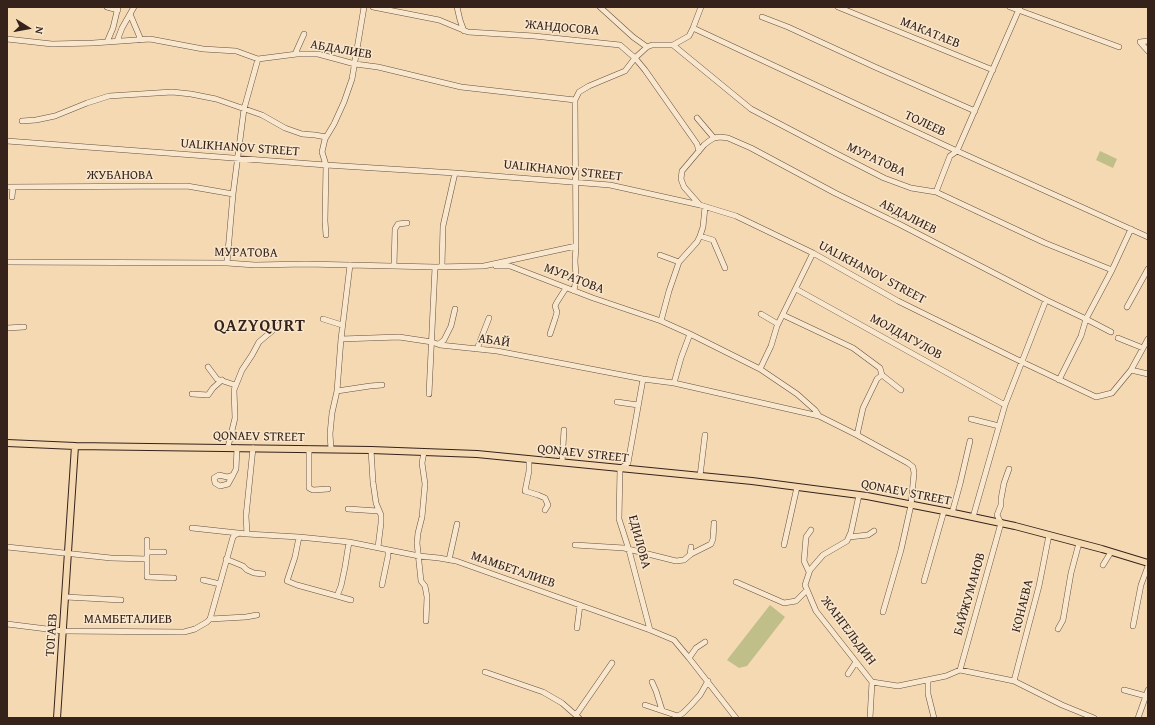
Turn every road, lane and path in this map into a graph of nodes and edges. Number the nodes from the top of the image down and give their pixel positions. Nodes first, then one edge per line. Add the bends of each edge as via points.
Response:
1 (107, 7) edge
2 (134, 7) edge
3 (364, 7) edge
4 (373, 7) edge
5 (457, 7) edge
6 (600, 7) edge
7 (701, 7) edge
8 (838, 7) edge
9 (1010, 7) edge
10 (118, 8) edge
11 (1019, 9) edge
12 (130, 14) junction
13 (762, 17) dead end
14 (694, 28) junction
15 (464, 31) junction
16 (304, 34) dead end
17 (7, 39) edge
18 (141, 40) junction
19 (117, 41) junction
20 (1148, 41) edge
21 (107, 42) junction
22 (673, 45) junction
23 (647, 47) junction
24 (1119, 47) dead end
25 (1148, 51) edge
26 (295, 54) junction
27 (635, 58) junction
28 (258, 59) junction
29 (355, 64) junction
30 (993, 70) junction
31 (575, 100) junction
32 (244, 109) junction
33 (975, 110) junction
34 (697, 118) dead end
35 (22, 121) dead end
36 (326, 138) junction
37 (714, 138) junction
38 (7, 142) edge
39 (699, 151) junction
40 (957, 151) junction
41 (238, 159) junction
42 (326, 165) junction
43 (455, 173) junction
44 (576, 182) junction
45 (10, 187) edge
46 (936, 192) junction
47 (233, 194) junction
48 (12, 197) dead end
49 (703, 206) junction
50 (407, 223) dead end
51 (1131, 229) junction
52 (326, 235) dead end
53 (700, 236) junction
54 (1148, 237) edge
55 (576, 246) junction
56 (813, 253) junction
57 (660, 255) dead end
58 (7, 262) edge
59 (679, 262) junction
60 (227, 263) junction
61 (350, 264) junction
62 (394, 266) junction
63 (442, 266) junction
64 (484, 266) junction
65 (435, 267) junction
66 (725, 268) dead end
67 (1148, 269) edge
68 (1112, 270) junction
69 (566, 288) junction
70 (796, 289) junction
71 (574, 291) junction
72 (1046, 300) junction
73 (1127, 307) dead end
74 (455, 309) dead end
75 (761, 314) dead end
76 (783, 315) junction
77 (489, 318) dead end
78 (323, 319) dead end
79 (1086, 319) junction
80 (661, 321) junction
81 (778, 324) junction
82 (279, 325) dead end
83 (342, 326) junction
84 (24, 327) dead end
85 (7, 328) edge
86 (1111, 332) dead end
87 (550, 334) dead end
88 (690, 334) junction
89 (1118, 338) dead end
90 (341, 339) junction
91 (1148, 340) edge
92 (432, 342) junction
93 (439, 344) junction
94 (1143, 348) junction
95 (477, 350) junction
96 (1022, 362) junction
97 (208, 367) dead end
98 (760, 369) junction
99 (1131, 370) junction
100 (1148, 374) edge
101 (882, 375) junction
102 (643, 379) junction
103 (222, 380) junction
104 (1059, 380) junction
105 (674, 384) junction
106 (236, 385) junction
107 (382, 385) dead end
108 (901, 390) dead end
109 (337, 391) junction
110 (192, 394) dead end
111 (429, 394) dead end
112 (617, 402) dead end
113 (638, 405) junction
114 (1005, 405) junction
115 (819, 416) junction
116 (970, 419) dead end
117 (1000, 426) junction
118 (564, 430) dead end
119 (705, 435) dead end
120 (857, 435) junction
121 (970, 441) dead end
122 (7, 443) edge
123 (75, 446) junction
124 (228, 447) junction
125 (237, 448) junction
126 (253, 448) junction
127 (309, 448) junction
128 (331, 449) junction
129 (371, 450) junction
130 (424, 452) junction
131 (529, 459) junction
132 (562, 462) junction
133 (620, 469) junction
134 (1009, 469) dead end
135 (233, 475) dead end
136 (700, 476) junction
137 (797, 487) junction
138 (328, 489) dead end
139 (859, 495) junction
140 (911, 505) junction
141 (348, 509) dead end
142 (545, 510) dead end
143 (378, 511) junction
144 (944, 511) junction
145 (952, 513) junction
146 (973, 517) junction
147 (714, 523) dead end
148 (457, 524) dead end
149 (1001, 524) junction
150 (192, 528) dead end
151 (811, 530) dead end
152 (874, 531) dead end
153 (241, 533) junction
154 (247, 534) junction
155 (1049, 535) junction
156 (299, 537) junction
157 (849, 537) junction
158 (147, 540) dead end
159 (349, 542) junction
160 (1079, 543) junction
161 (575, 545) dead end
162 (784, 545) dead end
163 (7, 547) edge
164 (378, 547) junction
165 (691, 547) dead end
166 (388, 550) junction
167 (629, 550) junction
168 (147, 552) junction
169 (164, 552) dead end
170 (1111, 552) junction
171 (68, 554) junction
172 (690, 555) junction
173 (419, 556) junction
174 (147, 559) junction
175 (226, 559) junction
176 (449, 560) junction
177 (1103, 565) dead end
178 (1148, 565) edge
179 (809, 572) junction
180 (263, 574) dead end
181 (174, 578) dead end
182 (203, 580) dead end
183 (924, 581) dead end
184 (736, 582) dead end
185 (220, 584) junction
186 (382, 585) dead end
187 (807, 590) junction
188 (337, 596) junction
189 (66, 597) junction
190 (121, 600) dead end
191 (352, 600) dead end
192 (580, 605) junction
193 (883, 612) dead end
194 (257, 615) dead end
195 (210, 618) junction
196 (426, 621) dead end
197 (7, 624) edge
198 (1133, 626) dead end
199 (577, 628) dead end
200 (1058, 629) dead end
201 (650, 630) junction
202 (63, 631) junction
203 (705, 642) dead end
204 (689, 658) junction
205 (856, 662) junction
206 (612, 663) dead end
207 (960, 670) junction
208 (485, 672) dead end
209 (848, 674) dead end
210 (708, 681) junction
211 (928, 681) junction
212 (1014, 681) junction
213 (652, 682) dead end
214 (872, 682) junction
215 (1124, 690) dead end
216 (1148, 690) edge
217 (1146, 696) junction
218 (645, 705) dead end
219 (662, 710) junction
220 (578, 716) edge
221 (677, 717) edge
222 (57, 718) edge
223 (736, 718) edge
224 (870, 718) edge
225 (934, 718) edge
226 (1094, 718) edge
227 (1138, 718) edge

1 - 10 street
2 - 12 street
3 - 29 street
4 - 15 street, ЖАНДОСОВА via 439,20
5 - 15 street
6 - 23 street via 632,37
7 - 14 street
8 - 30 street, МАКАТАЕВ
9 - 11 street
10 - 21 street
11 - 24 street
11 - 30 street
12 - 18 street
12 - 19 street
13 - 33 street
14 - 22 street via 689,36
14 - 40 street, ТОЛЕЕВ
15 - 27 street, ЖАНДОСОВА via 620,44
16 - 26 street
17 - 21 street, АБДАЛИЕВ via 52,44
18 - 19 street, АБДАЛИЕВ
18 - 28 street, АБДАЛИЕВ via 150,39 236,51
19 - 21 street, АБДАЛИЕВ
20 - 25 street via 1140,42
22 - 23 street
22 - 46 street, МУРАТОВА via 750,108 884,178 911,188
23 - 27 street
26 - 28 street, АБДАЛИЕВ
26 - 29 street, АБДАЛИЕВ via 318,54
27 - 31 street via 625,72 589,86 579,92
27 - 39 street, ЖАНДОСОВА via 658,87 697,144
28 - 32 street
29 - 31 street, АБДАЛИЕВ via 461,87
29 - 36 street via 344,102
30 - 33 street
31 - 44 street
32 - 35 street via 191,94 172,92 109,96 55,116
32 - 36 street via 262,115 285,128
32 - 41 street
33 - 40 street
34 - 37 street
36 - 42 street via 322,152
37 - 39 street
37 - 72 street, АБДАЛИЕВ via 728,138 751,148
38 - 41 street, UALIKHANOV STREET
39 - 49 street via 682,171 681,179 684,187
40 - 46 street via 950,156
40 - 51 street, ТОЛЕЕВ
41 - 42 street, UALIKHANOV STREET
41 - 47 street
42 - 43 street, UALIKHANOV STREET
42 - 52 street
43 - 44 street, UALIKHANOV STREET
43 - 63 street via 443,226
44 - 49 street, UALIKHANOV STREET via 610,184
44 - 55 street
45 - 47 street, ЖУБАНОВА via 187,186
45 - 48 street
46 - 68 street, МУРАТОВА via 1045,243
47 - 60 street
49 - 53 street via 703,227
49 - 56 street, UALIKHANOV STREET via 736,216
50 - 62 street via 398,224 395,229
51 - 54 street, ТОЛЕЕВ
51 - 68 street
53 - 59 street
53 - 66 street via 713,240
55 - 64 street, МУРАТОВА
55 - 71 street
56 - 70 street
56 - 96 street, UALIKHANOV STREET via 898,301
57 - 59 street
58 - 60 street, МУРАТОВА
59 - 80 street
60 - 61 street, МУРАТОВА
61 - 62 street, МУРАТОВА
61 - 83 street
62 - 65 street, МУРАТОВА
63 - 64 street, МУРАТОВА
63 - 65 street, МУРАТОВА
64 - 69 street, МУРАТОВА via 510,266
65 - 92 street
67 - 73 street
68 - 79 street
69 - 71 street, МУРАТОВА
69 - 87 street via 556,302 557,312
70 - 76 street
70 - 114 street, МОЛДАГУЛОВ
71 - 80 street, МУРАТОВА
72 - 79 street, АБДАЛИЕВ
72 - 96 street
74 - 93 street via 451,326
75 - 81 street
76 - 81 street
76 - 101 street via 853,348 880,368
77 - 95 street
78 - 83 street
79 - 86 street, АБДАЛИЕВ
79 - 104 street via 1081,336
80 - 88 street, МУРАТОВА
81 - 98 street
82 - 106 street via 259,342
83 - 90 street
84 - 85 street
88 - 98 street, МУРАТОВА
88 - 105 street
89 - 94 street
90 - 92 street, АБАЙ via 399,337
90 - 109 street
91 - 94 street
92 - 93 street, АБАЙ
92 - 111 street
93 - 95 street, АБАЙ
94 - 99 street
95 - 102 street, АБАЙ
96 - 104 street, UALIKHANOV STREET
96 - 114 street
97 - 103 street via 217,379
98 - 115 street, МУРАТОВА via 796,394
99 - 100 street
99 - 104 street, UALIKHANOV STREET via 1112,394 1096,397
101 - 108 street
101 - 120 street via 877,379 863,408
102 - 105 street, АБАЙ
102 - 113 street
103 - 106 street
103 - 110 street via 208,395
105 - 115 street, АБАЙ
106 - 124 street via 234,418
107 - 109 street
109 - 128 street via 332,413
112 - 113 street
113 - 133 street via 628,463
114 - 117 street
115 - 120 street
116 - 117 street
117 - 146 street
118 - 132 street
119 - 136 street
120 - 140 street via 913,467
121 - 145 street
122 - 123 main road, QONAEV STREET
123 - 124 main road, QONAEV STREET
123 - 171 main road, ТОГАЕВ
124 - 125 main road, QONAEV STREET
125 - 126 main road, QONAEV STREET
125 - 135 street via 236,469
126 - 127 main road, QONAEV STREET
126 - 154 street via 246,516
127 - 128 main road, QONAEV STREET
127 - 138 street via 309,488
128 - 129 main road, QONAEV STREET
129 - 130 main road, QONAEV STREET
129 - 143 street
130 - 131 main road, QONAEV STREET
130 - 173 street via 422,463 425,484 417,543
131 - 132 main road, QONAEV STREET
131 - 142 street via 525,491 545,498 548,505
132 - 133 main road, QONAEV STREET
133 - 136 main road, QONAEV STREET
133 - 167 street, ЕДИЛОВА via 619,519
134 - 149 street, БАЙЖУМАНОВ via 997,515
136 - 137 main road, QONAEV STREET
137 - 139 main road, QONAEV STREET
137 - 162 street
139 - 140 main road, QONAEV STREET
139 - 157 street
140 - 144 main road, QONAEV STREET
140 - 193 street
141 - 143 street
143 - 164 street via 381,515
144 - 145 main road, QONAEV STREET
144 - 183 street
145 - 146 main road, QONAEV STREET
146 - 149 main road, QONAEV STREET
147 - 172 street via 711,544
148 - 176 street
149 - 155 main road, QONAEV STREET
149 - 207 street, БАЙЖУМАНОВ
150 - 153 street, МАМБЕТАЛИЕВ
151 - 179 street via 806,537 804,561
152 - 157 street via 868,535
153 - 154 street, МАМБЕТАЛИЕВ
153 - 175 street via 233,537
154 - 156 street, МАМБЕТАЛИЕВ
155 - 160 main road, QONAEV STREET
155 - 212 street, КОНАЕВА via 1039,586
156 - 159 street, МАМБЕТАЛИЕВ
156 - 188 street via 287,581
157 - 179 street via 847,541 823,555
158 - 168 street
159 - 164 street, МАМБЕТАЛИЕВ
159 - 188 street
160 - 170 main road, QONAEV STREET
160 - 200 street via 1063,620
161 - 167 street
163 - 171 street
164 - 166 street, МАМБЕТАЛИЕВ
165 - 172 street
166 - 173 street, МАМБЕТАЛИЕВ
166 - 186 street
167 - 172 street via 676,561 684,560
167 - 201 street, ЕДИЛОВА
168 - 169 street
168 - 174 street
170 - 177 street
170 - 178 main road, QONAEV STREET
171 - 174 street
171 - 189 main road, ТОГАЕВ
173 - 176 street, МАМБЕТАЛИЕВ
173 - 196 street via 427,597
174 - 181 street via 147,577
175 - 180 street via 254,574
175 - 185 street
176 - 192 street, МАМБЕТАЛИЕВ
178 - 198 street via 1141,585
179 - 187 street, ЖАНГЕЛЬДИН via 805,585
182 - 185 street
184 - 187 street via 784,603 796,601
185 - 195 street
187 - 205 street, ЖАНГЕЛЬДИН via 816,611
188 - 191 street
189 - 190 street
189 - 202 main road, ТОГАЕВ
192 - 199 street
192 - 201 street, МАМБЕТАЛИЕВ
194 - 195 street
195 - 202 street, МАМБЕТАЛИЕВ via 195,629 184,632
197 - 202 street, МАМБЕТАЛИЕВ
201 - 204 street, МАМБЕТАЛИЕВ via 674,640
202 - 222 main road, ТОГАЕВ
203 - 204 street via 696,648
204 - 210 street, МАМБЕТАЛИЕВ
205 - 209 street
205 - 214 street, ЖАНГЕЛЬДИН
206 - 220 street
207 - 211 street, ЖАНГЕЛЬДИН
207 - 212 street
208 - 220 street via 543,692
210 - 221 street via 700,695
210 - 223 street, МАМБЕТАЛИЕВ
211 - 214 street, ЖАНГЕЛЬДИН via 898,686
211 - 225 street via 928,694
212 - 226 street
213 - 219 street
214 - 224 street, ЖАНГЕЛЬДИН
215 - 217 street
216 - 217 street
217 - 227 street
218 - 219 street
219 - 221 street

